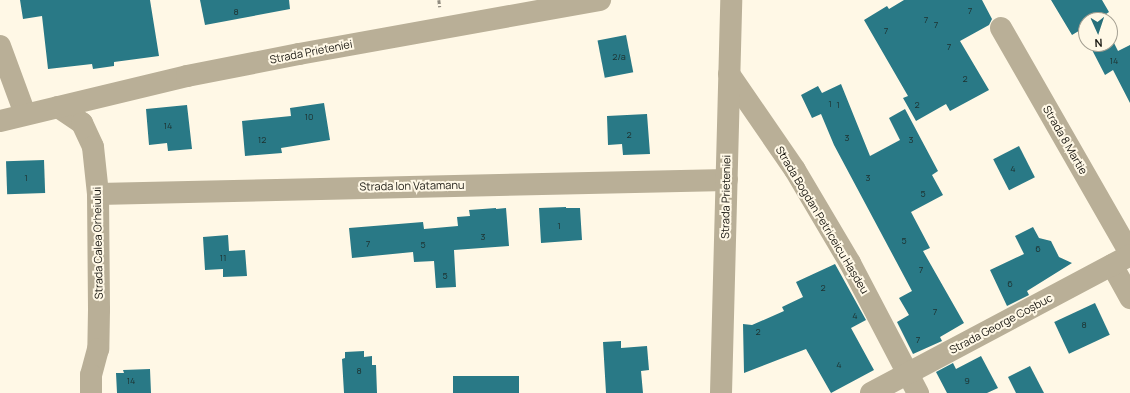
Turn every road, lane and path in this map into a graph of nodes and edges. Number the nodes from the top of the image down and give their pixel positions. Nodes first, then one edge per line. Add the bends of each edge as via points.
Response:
1 (600, 0) edge
2 (731, 0) edge
3 (1000, 28) dead end
4 (0, 46) edge
5 (729, 74) junction
6 (58, 107) junction
7 (25, 114) junction
8 (0, 121) edge
9 (727, 180) junction
10 (98, 194) junction
11 (1124, 258) edge
12 (1130, 298) edge
13 (907, 373) junction
14 (90, 393) edge
15 (721, 393) edge
16 (871, 393) edge
17 (918, 393) edge

1 - 6 street, Strada Prieteniei via 187,76
2 - 5 street, Strada Prieteniei
3 - 11 street, Strada 8 Martie
4 - 7 street
5 - 9 street, Strada Prieteniei
5 - 13 street, Strada Bogdan Petriceicu Hașdeu via 815,203 850,263
6 - 7 street, Strada Prieteniei
6 - 10 street, Strada Calea Orheiului via 82,123 92,147
7 - 8 street, Strada Prieteniei
9 - 10 street, Strada Ion Vatamanu
9 - 15 street, Strada Prieteniei
10 - 14 street, Strada Calea Orheiului via 98,349 91,375
11 - 12 street, Strada 8 Martie
11 - 13 street, Strada George Coșbuc
13 - 16 street, Strada George Coșbuc
13 - 17 street, Strada Bogdan Petriceicu Hașdeu

